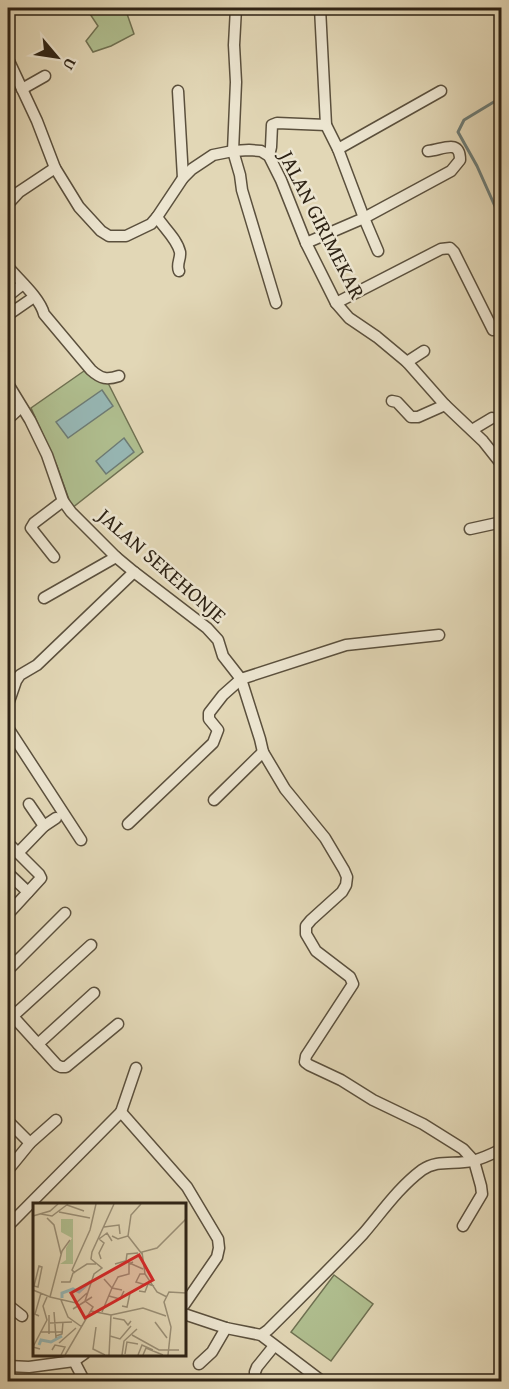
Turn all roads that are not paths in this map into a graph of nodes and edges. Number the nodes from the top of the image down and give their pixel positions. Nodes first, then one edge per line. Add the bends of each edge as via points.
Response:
1 (236, 8) edge
2 (320, 8) edge
3 (8, 59) edge
4 (45, 76) dead end
5 (22, 89) junction
6 (178, 91) dead end
7 (441, 91) dead end
8 (326, 125) junction
9 (338, 148) junction
10 (233, 151) junction
11 (428, 151) dead end
12 (269, 156) junction
13 (55, 168) junction
14 (183, 178) junction
15 (8, 204) edge
16 (157, 218) junction
17 (364, 218) junction
18 (306, 243) junction
19 (378, 251) dead end
20 (8, 267) edge
21 (179, 271) dead end
22 (23, 284) junction
23 (8, 296) edge
24 (34, 297) junction
25 (276, 303) dead end
26 (336, 303) junction
27 (8, 315) edge
28 (493, 330) dead end
29 (424, 351) dead end
30 (407, 362) junction
31 (119, 376) dead end
32 (8, 384) edge
33 (392, 401) dead end
34 (445, 405) junction
35 (21, 407) junction
36 (492, 418) dead end
37 (8, 419) edge
38 (471, 430) junction
39 (501, 465) edge
40 (63, 501) junction
41 (501, 522) edge
42 (470, 529) dead end
43 (54, 557) dead end
44 (116, 557) junction
45 (134, 572) junction
46 (44, 597) dead end
47 (439, 635) dead end
48 (241, 681) junction
49 (8, 704) edge
50 (8, 728) edge
51 (263, 752) junction
52 (214, 800) dead end
53 (29, 804) dead end
54 (56, 818) dead end
55 (128, 824) dead end
56 (44, 826) junction
57 (81, 840) dead end
58 (8, 843) edge
59 (18, 853) junction
60 (8, 873) edge
61 (28, 891) junction
62 (65, 913) dead end
63 (8, 914) edge
64 (91, 945) dead end
65 (8, 970) edge
66 (94, 993) dead end
67 (10, 1014) edge
68 (118, 1024) dead end
69 (38, 1044) junction
70 (135, 1068) dead end
71 (121, 1112) junction
72 (56, 1120) dead end
73 (8, 1121) edge
74 (30, 1143) junction
75 (501, 1149) edge
76 (474, 1161) junction
77 (8, 1170) edge
78 (8, 1226) edge
79 (463, 1226) dead end
80 (186, 1302) edge
81 (8, 1305) edge
82 (186, 1315) edge
83 (22, 1316) dead end
84 (226, 1328) junction
85 (261, 1335) junction
86 (274, 1346) junction
87 (81, 1356) edge
88 (75, 1361) junction
89 (199, 1364) dead end
90 (8, 1366) edge
91 (85, 1382) edge
92 (255, 1382) edge
93 (323, 1382) edge

1 - 10 street
2 - 8 street
3 - 5 street, JALAN GIRIMEKAR
4 - 5 street
5 - 13 street, JALAN GIRIMEKAR
6 - 14 street
7 - 9 street
8 - 9 street
8 - 12 street via 272,125
9 - 17 street
10 - 12 street, JALAN GIRIMEKAR via 261,151
10 - 14 street, JALAN GIRIMEKAR via 213,155
10 - 25 street
11 - 17 street via 452,146 460,153 460,160 450,171
12 - 18 street, JALAN GIRIMEKAR
13 - 15 street
13 - 16 street, JALAN GIRIMEKAR via 79,207 112,237 145,228
14 - 16 street, JALAN GIRIMEKAR
16 - 21 street via 179,248
17 - 18 street
17 - 19 street
18 - 26 street, JALAN GIRIMEKAR
20 - 22 street
22 - 23 street
22 - 24 street
24 - 27 street
24 - 31 street via 91,370 105,379
26 - 28 street via 441,249 450,248
26 - 30 street, JALAN GIRIMEKAR via 349,318
29 - 30 street
30 - 34 street, JALAN GIRIMEKAR
32 - 35 street, JALAN SEKEHONJE
33 - 34 street via 414,418
34 - 38 street, JALAN GIRIMEKAR
35 - 37 street
35 - 40 street, JALAN SEKEHONJE via 47,454
36 - 38 street
38 - 39 street, JALAN GIRIMEKAR
40 - 43 street via 31,528
40 - 44 street, JALAN SEKEHONJE
41 - 42 street
44 - 45 street, JALAN SEKEHONJE
44 - 46 street
45 - 48 street, JALAN SEKEHONJE via 207,628
45 - 49 street via 37,665 20,675
47 - 48 street via 346,645
48 - 51 street, JALAN SEKEHONJE
48 - 55 street via 222,695 209,713 218,730 213,742
50 - 57 street
51 - 52 street
51 - 76 street, JALAN SEKEHONJE via 285,789 325,838 347,877 342,892 311,920 306,934 316,951 351,977 353,984 305,1062 423,1124 463,1149
53 - 56 street
54 - 56 street
56 - 59 street
58 - 59 street
59 - 61 street via 39,874 40,878
60 - 61 street
61 - 63 street
62 - 65 street
64 - 67 street
66 - 69 street
67 - 69 street
68 - 69 street via 66,1067 57,1065
70 - 71 street
71 - 78 street
71 - 80 street via 187,1187 218,1239 217,1257
72 - 74 street
73 - 74 street
74 - 77 street
75 - 76 street
76 - 79 street via 482,1194
76 - 85 street via 434,1164 423,1169
81 - 83 street
82 - 84 street
84 - 85 street
84 - 89 street via 212,1352
85 - 86 street
86 - 92 street via 257,1367
86 - 93 street
87 - 88 street
88 - 90 street
88 - 91 street

